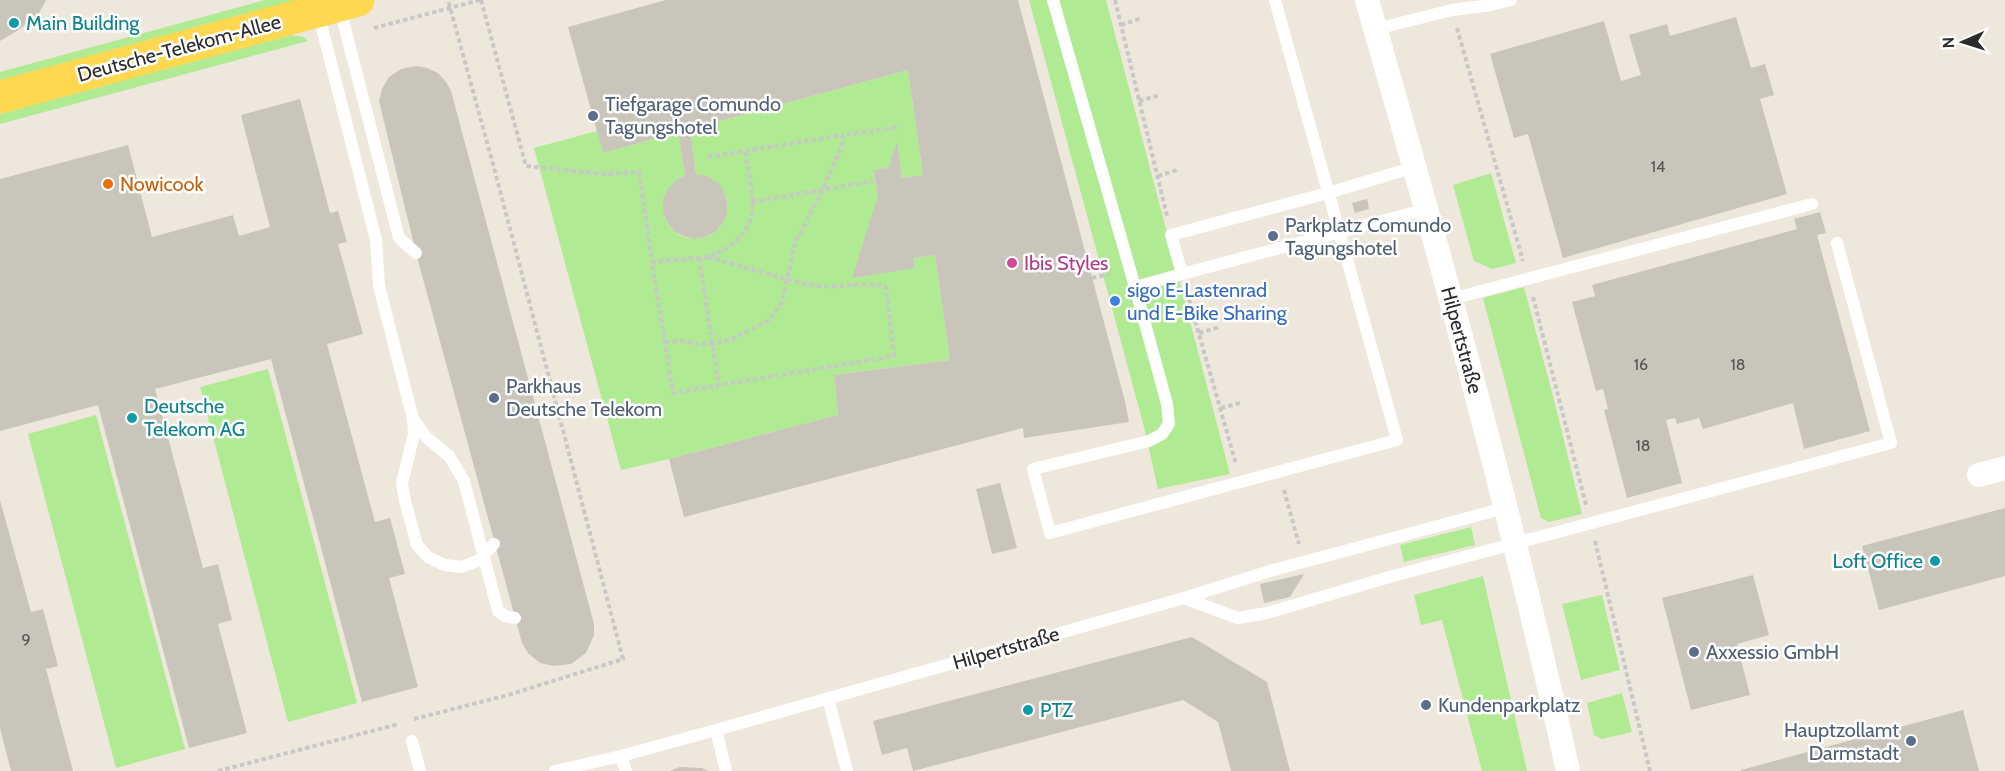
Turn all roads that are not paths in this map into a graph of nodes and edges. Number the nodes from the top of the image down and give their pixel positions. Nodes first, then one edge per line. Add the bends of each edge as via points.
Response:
1 (1053, 0) edge
2 (1275, 0) edge
3 (1367, 0) edge
4 (1511, 0) edge
5 (338, 5) edge
6 (1376, 29) junction
7 (0, 97) edge
8 (1415, 167) junction
9 (1328, 194) junction
10 (1812, 204) dead end
11 (1427, 209) junction
12 (1340, 232) junction
13 (1837, 243) dead end
14 (416, 253) dead end
15 (1182, 274) junction
16 (1135, 287) junction
17 (1451, 299) junction
18 (413, 419) junction
19 (2005, 468) edge
20 (1979, 475) dead end
21 (1505, 508) junction
22 (494, 544) dead end
23 (1514, 544) junction
24 (484, 555) junction
25 (1184, 598) junction
26 (515, 618) dead end
27 (828, 698) junction
28 (716, 730) junction
29 (412, 741) dead end
30 (621, 756) junction
31 (420, 771) edge
32 (555, 771) edge
33 (626, 771) edge
34 (726, 771) edge
35 (847, 771) edge
36 (1568, 771) edge

1 - 16 lane
2 - 9 lane
3 - 6 street, Hilpertstraße
4 - 6 lane
5 - 7 main road, Deutsche-Telekom-Allee
5 - 14 lane via 399,238
5 - 18 lane via 376,240 379,286
6 - 8 street, Hilpertstraße
8 - 9 lane
8 - 11 street, Hilpertstraße
9 - 12 lane
9 - 15 lane via 1171,235
10 - 17 lane
11 - 12 lane
11 - 17 street, Hilpertstraße
12 - 15 lane
12 - 16 lane via 1397,440 1050,532 1033,469 1149,441 1170,424
13 - 23 lane via 1891,443
15 - 16 lane
17 - 21 street, Hilpertstraße
18 - 24 lane via 426,437 449,456 464,481
18 - 24 lane via 414,434 402,483 417,545 428,558 445,566 462,567
19 - 20 street
21 - 23 street, Hilpertstraße
21 - 25 lane, Hilpertstraße
22 - 24 lane
23 - 25 lane via 1238,618
23 - 36 street, Hilpertstraße
24 - 26 lane via 498,611
25 - 27 lane, Hilpertstraße
27 - 28 lane, Hilpertstraße
27 - 35 lane
28 - 30 lane, Hilpertstraße
28 - 34 lane
29 - 31 lane
30 - 32 lane, Hilpertstraße
30 - 33 lane

